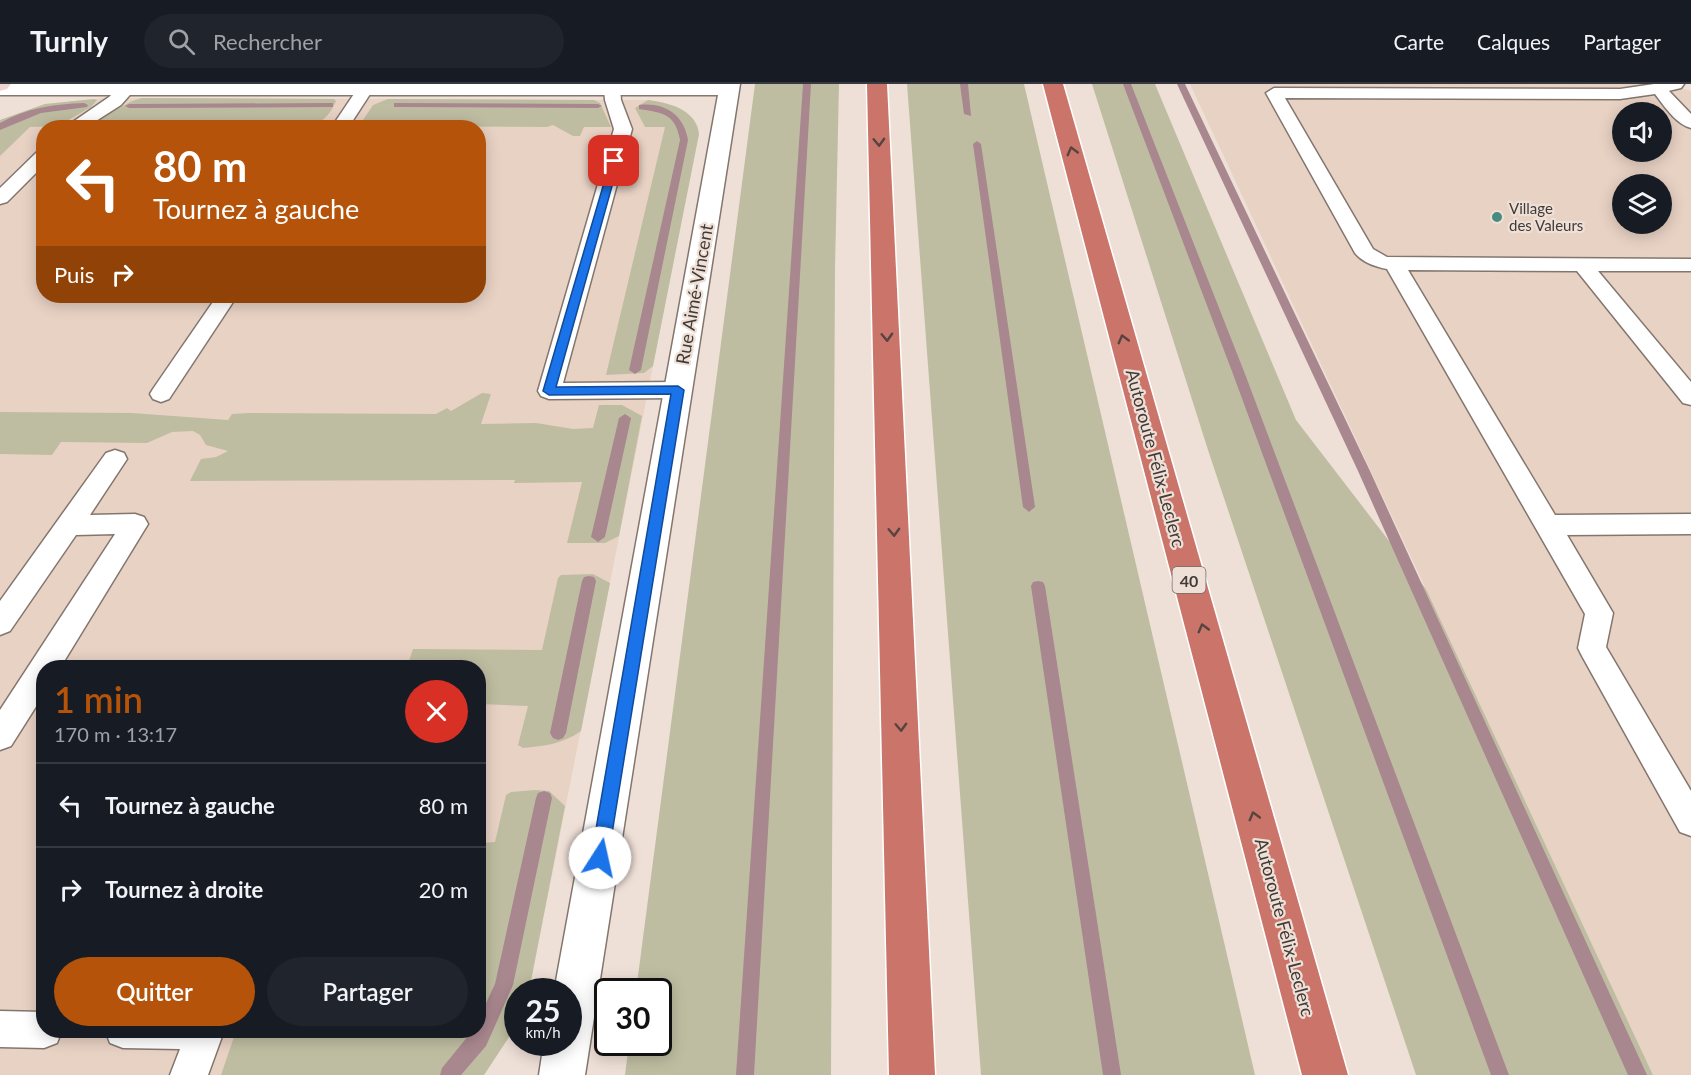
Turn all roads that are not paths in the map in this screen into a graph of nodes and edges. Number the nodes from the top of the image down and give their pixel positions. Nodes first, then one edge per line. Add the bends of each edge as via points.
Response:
1 (877, 84) edge
2 (1053, 84) edge
3 (1669, 85) edge
4 (0, 86) edge
5 (338, 86) edge
6 (730, 87) edge
7 (128, 88) junction
8 (366, 88) junction
9 (612, 89) junction
10 (85, 120) edge
11 (344, 120) edge
12 (1691, 123) edge
13 (36, 163) edge
14 (0, 198) edge
15 (1394, 264) junction
16 (1583, 265) junction
17 (1684, 265) edge
18 (1691, 280) edge
19 (222, 303) edge
20 (678, 390) junction
21 (161, 394) dead end
22 (1691, 397) edge
23 (115, 459) dead end
24 (1691, 524) edge
25 (69, 525) junction
26 (1548, 525) junction
27 (0, 623) edge
28 (49, 660) edge
29 (36, 680) edge
30 (0, 736) edge
31 (1691, 821) edge
32 (578, 978) edge
33 (0, 1029) edge
34 (36, 1030) edge
35 (203, 1038) edge
36 (565, 1056) edge
37 (189, 1075) edge
38 (562, 1075) edge
39 (912, 1075) edge
40 (1325, 1075) edge

1 -> 39 highway
40 -> 2 highway, Autoroute Félix-Leclerc / 40
3 - 12 lane via 1661,91 1664,97
3 - 15 lane via 1620,94 1274,93 1365,253
4 - 7 street
5 - 7 street
5 - 8 street
6 - 9 street
6 - 20 street, Rue Aimé-Vincent
7 - 10 lane
8 - 9 street
8 - 11 lane
9 - 20 lane via 611,103 623,129 549,391
13 - 14 lane
15 - 16 lane
15 - 26 lane
16 - 17 lane
16 - 22 lane
17 - 18 lane
19 - 21 lane
20 - 32 street, Rue Aimé-Vincent
23 - 25 lane
24 - 26 lane
25 - 27 lane
25 - 28 lane via 135,524
26 - 31 lane via 1599,613 1592,648
29 - 30 lane
33 - 34 lane
35 - 37 lane
36 - 38 street

